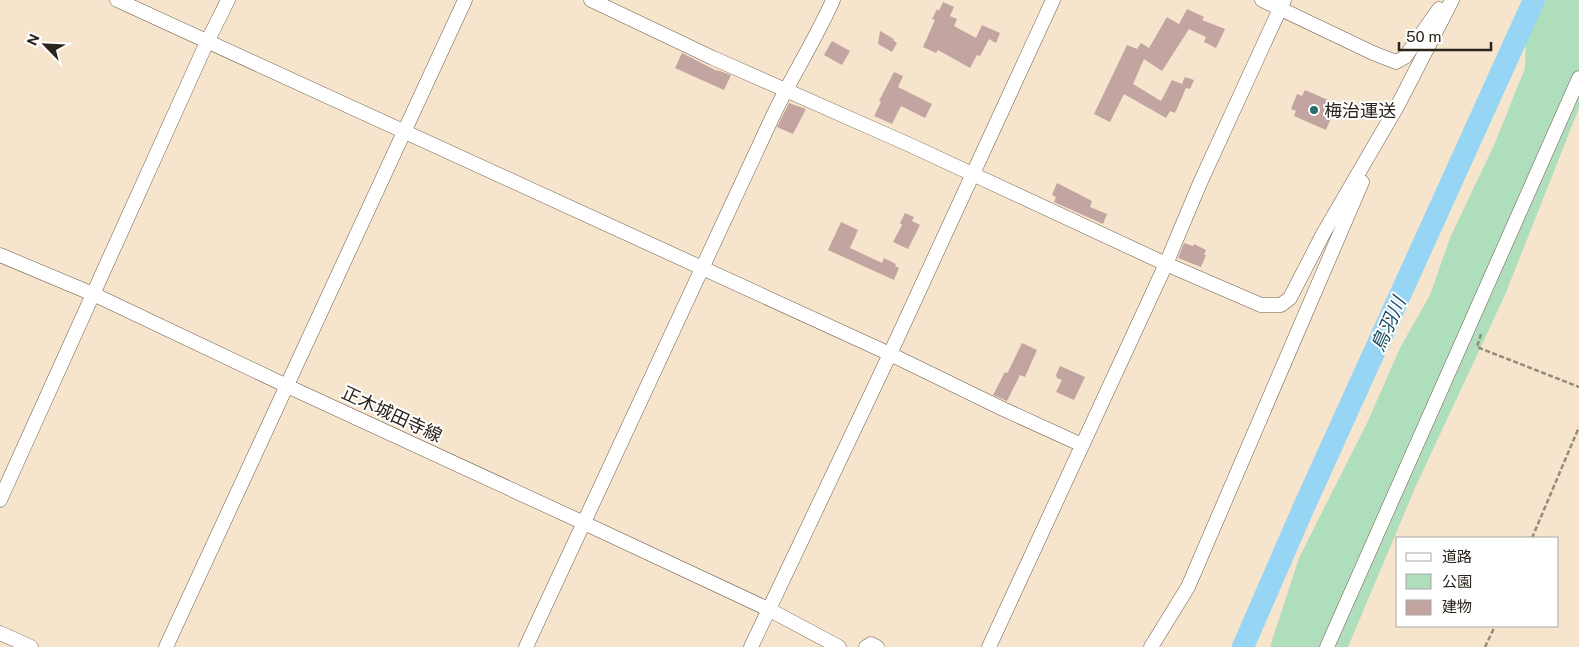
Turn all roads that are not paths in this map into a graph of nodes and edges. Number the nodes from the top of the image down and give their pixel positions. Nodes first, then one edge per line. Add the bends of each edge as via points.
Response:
1 (117, 0) edge
2 (228, 0) edge
3 (465, 0) edge
4 (591, 0) edge
5 (833, 0) edge
6 (1053, 0) edge
7 (1262, 0) edge
8 (1447, 0) edge
9 (1452, 0) edge
10 (1282, 4) edge
11 (207, 42) junction
12 (1579, 78) edge
13 (785, 90) junction
14 (1387, 124) junction
15 (404, 132) junction
16 (973, 174) junction
17 (0, 255) edge
18 (1166, 264) junction
19 (702, 268) junction
20 (93, 294) junction
21 (890, 354) junction
22 (287, 386) junction
23 (1082, 445) junction
24 (0, 500) edge
25 (584, 523) junction
26 (768, 609) junction
27 (0, 633) edge
28 (31, 647) edge
29 (166, 647) edge
30 (526, 647) edge
31 (751, 647) edge
32 (839, 647) edge
33 (866, 647) edge
34 (877, 647) edge
35 (989, 647) edge
36 (1151, 647) edge
37 (1327, 647) edge

1 - 11 street
2 - 11 street
3 - 15 street
4 - 13 street
5 - 13 street
6 - 16 street
7 - 10 street
8 - 10 street via 1406,57 1396,62
9 - 14 street
10 - 18 street
11 - 15 street
11 - 20 street
12 - 37 street
13 - 16 street
13 - 19 street
14 - 18 street via 1290,298 1281,305 1261,305
14 - 36 street via 1188,587
15 - 19 street
15 - 22 street
16 - 18 street
16 - 21 street
17 - 20 street, 正木城田寺線
18 - 23 street
19 - 21 street
19 - 25 street
20 - 22 street, 正木城田寺線
20 - 24 street
21 - 23 street
21 - 26 street
22 - 25 street, 正木城田寺線
22 - 29 street
23 - 35 street
25 - 26 street, 正木城田寺線
25 - 30 street
26 - 31 street
26 - 32 street, 正木城田寺線
27 - 28 street
33 - 34 street via 871,644

